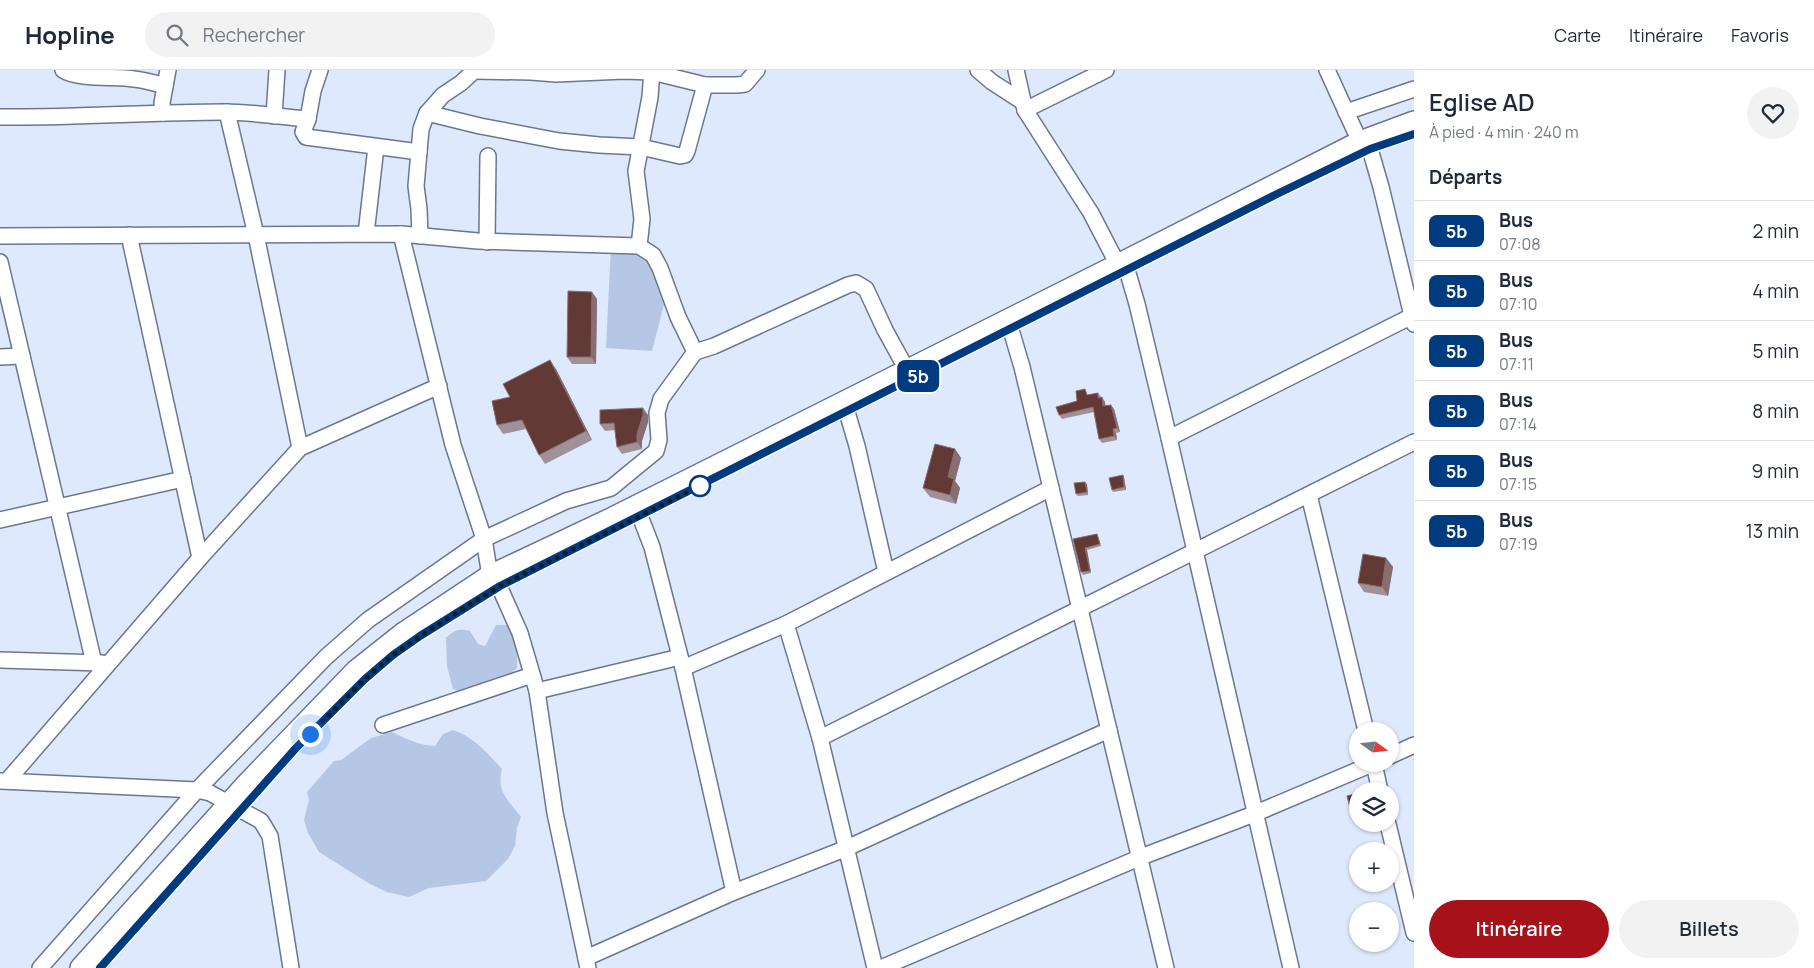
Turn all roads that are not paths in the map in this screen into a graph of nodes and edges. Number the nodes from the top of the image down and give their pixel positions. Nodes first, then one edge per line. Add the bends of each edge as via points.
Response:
1 (63, 70) edge
2 (168, 70) edge
3 (277, 70) edge
4 (307, 70) edge
5 (320, 70) edge
6 (475, 70) edge
7 (756, 70) edge
8 (978, 70) edge
9 (1016, 70) edge
10 (1106, 70) edge
11 (1327, 70) edge
12 (652, 71) edge
13 (704, 85) junction
14 (165, 86) junction
15 (1414, 89) edge
16 (313, 91) junction
17 (1024, 106) junction
18 (227, 112) junction
19 (1346, 112) junction
20 (163, 113) junction
21 (427, 113) junction
22 (274, 116) junction
23 (0, 117) edge
24 (308, 119) junction
25 (1414, 122) edge
26 (1414, 134) edge
27 (1365, 146) junction
28 (376, 147) junction
29 (641, 147) junction
30 (419, 152) junction
31 (488, 156) dead end
32 (366, 234) junction
33 (401, 234) junction
34 (129, 235) junction
35 (256, 235) junction
36 (0, 236) edge
37 (420, 236) junction
38 (487, 242) junction
39 (639, 246) junction
40 (0, 262) edge
41 (1123, 268) junction
42 (1413, 320) edge
43 (1011, 330) junction
44 (695, 352) junction
45 (22, 356) junction
46 (0, 357) edge
47 (907, 370) junction
48 (439, 386) junction
49 (847, 412) junction
50 (1169, 438) junction
51 (1414, 442) edge
52 (300, 448) junction
53 (183, 479) junction
54 (1051, 488) junction
55 (1309, 495) junction
56 (58, 506) junction
57 (640, 516) junction
58 (0, 520) edge
59 (484, 539) junction
60 (1195, 552) junction
61 (200, 558) junction
62 (886, 572) junction
63 (495, 581) junction
64 (1080, 608) junction
65 (786, 624) junction
66 (0, 660) edge
67 (682, 662) junction
68 (101, 663) junction
69 (532, 675) junction
70 (537, 690) junction
71 (1364, 722) edge
72 (383, 725) dead end
73 (1109, 730) junction
74 (820, 738) junction
75 (1414, 745) edge
76 (1399, 752) edge
77 (1354, 772) edge
78 (3, 781) edge
79 (197, 790) junction
80 (235, 807) junction
81 (1254, 814) junction
82 (1391, 832) edge
83 (847, 848) junction
84 (1141, 857) junction
85 (1408, 876) edge
86 (734, 892) junction
87 (1414, 933) edge
88 (587, 963) edge
89 (40, 968) edge
90 (82, 968) edge
91 (100, 968) edge
92 (291, 968) edge
93 (876, 968) edge
94 (881, 968) edge
95 (1166, 968) edge
96 (1291, 968) edge

1 - 14 street via 83,76 134,79
2 - 14 street
3 - 22 street
4 - 16 street
5 - 16 street
6 - 12 street via 556,74
6 - 21 street
7 - 13 street via 744,84
8 - 17 street
9 - 17 street
10 - 17 street
11 - 19 street
12 - 13 street
12 - 29 street
13 - 29 street via 685,155
14 - 20 street
15 - 19 street
16 - 24 street
17 - 41 street
18 - 20 street
18 - 22 street
18 - 35 street
19 - 27 street
20 - 23 street
21 - 29 street via 559,141
21 - 30 street via 421,128
22 - 24 street
24 - 28 street via 303,132 306,138
25 - 27 street
26 - 27 street
27 - 41 street via 1277,194
27 - 42 street via 1381,187
28 - 30 street
28 - 32 street
29 - 39 street via 636,171 642,219
30 - 37 street via 416,186
31 - 38 street
32 - 33 street
32 - 35 street
33 - 37 street
33 - 48 street
34 - 35 street
34 - 36 street
34 - 53 street
35 - 52 street
37 - 38 street
38 - 39 street
39 - 44 street via 653,255 660,268
40 - 45 street
41 - 43 street
41 - 47 street
41 - 50 street via 1137,304
42 - 50 street
43 - 49 street
43 - 54 street
44 - 47 street via 856,283 866,289
44 - 59 street via 661,399 657,414 659,440 656,451 611,488 566,501
45 - 46 street
45 - 56 street
47 - 63 street
48 - 52 street
48 - 59 street via 453,445
49 - 57 street
49 - 62 street
50 - 60 street
51 - 55 street
52 - 61 street
53 - 56 street
53 - 61 street
54 - 62 street
54 - 64 street
55 - 60 street
55 - 71 street
56 - 58 street
56 - 68 street
57 - 63 street
57 - 67 street via 652,547
59 - 63 street
59 - 79 street via 368,620 326,657
60 - 64 street
60 - 81 street
61 - 68 street
62 - 65 street
63 - 69 street via 520,633
63 - 80 street via 404,633 356,671
64 - 73 street
64 - 74 street
65 - 67 street
65 - 74 street
66 - 68 street
67 - 70 street
67 - 86 street
68 - 78 street
69 - 70 street
69 - 72 street
70 - 88 street via 555,813
73 - 83 street
73 - 84 street
74 - 83 street
75 - 76 street
77 - 81 street
78 - 79 street
79 - 80 street via 210,793
79 - 89 street
80 - 90 street
80 - 91 street
80 - 92 street via 261,821 270,836
81 - 84 street
81 - 96 street
82 - 85 street
83 - 86 street
83 - 93 street
84 - 94 street
84 - 95 street
85 - 87 street
86 - 88 street

